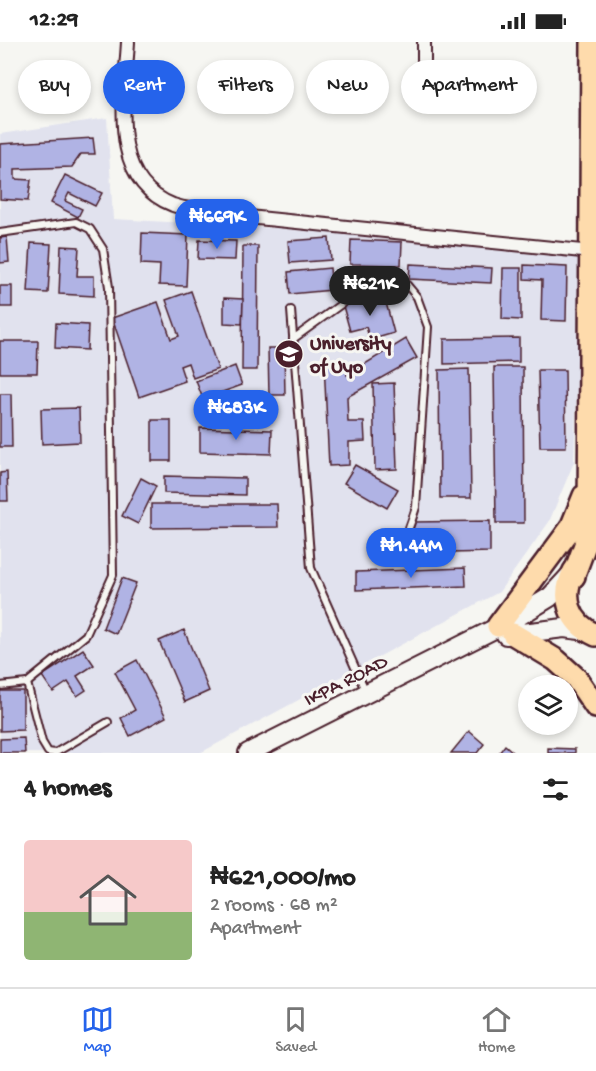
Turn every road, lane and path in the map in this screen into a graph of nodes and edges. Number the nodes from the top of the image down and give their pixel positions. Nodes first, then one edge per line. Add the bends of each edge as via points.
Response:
1 (128, 42) edge
2 (424, 42) edge
3 (592, 42) edge
4 (424, 60) edge
5 (0, 233) edge
6 (592, 252) junction
7 (291, 310) dead end
8 (293, 339) junction
9 (589, 481) junction
10 (596, 555) edge
11 (385, 562) dead end
12 (573, 574) junction
13 (505, 630) junction
14 (592, 633) edge
15 (27, 683) junction
16 (0, 686) edge
17 (367, 693) junction
18 (596, 707) edge
19 (108, 722) dead end
20 (248, 753) edge

1 - 6 street via 124,126 127,155 146,187 174,205 230,215
2 - 4 street
3 - 6 highway
5 - 15 lane via 76,222 90,229 103,249 109,286 113,575 86,635
6 - 9 highway
7 - 8 lane
8 - 11 lane via 351,297 385,279 407,285 417,297 428,327 416,507 397,553
8 - 17 lane via 310,568
9 - 12 highway via 585,545
9 - 13 highway via 571,528
10 - 12 highway
12 - 13 main road via 550,597
12 - 14 highway via 568,604 579,624
13 - 14 main road via 564,628
13 - 17 main road, IKPA ROAD via 462,643
13 - 18 highway via 556,660 576,678
15 - 16 lane
15 - 19 lane via 48,752 55,753
17 - 20 main road, IKPA ROAD

